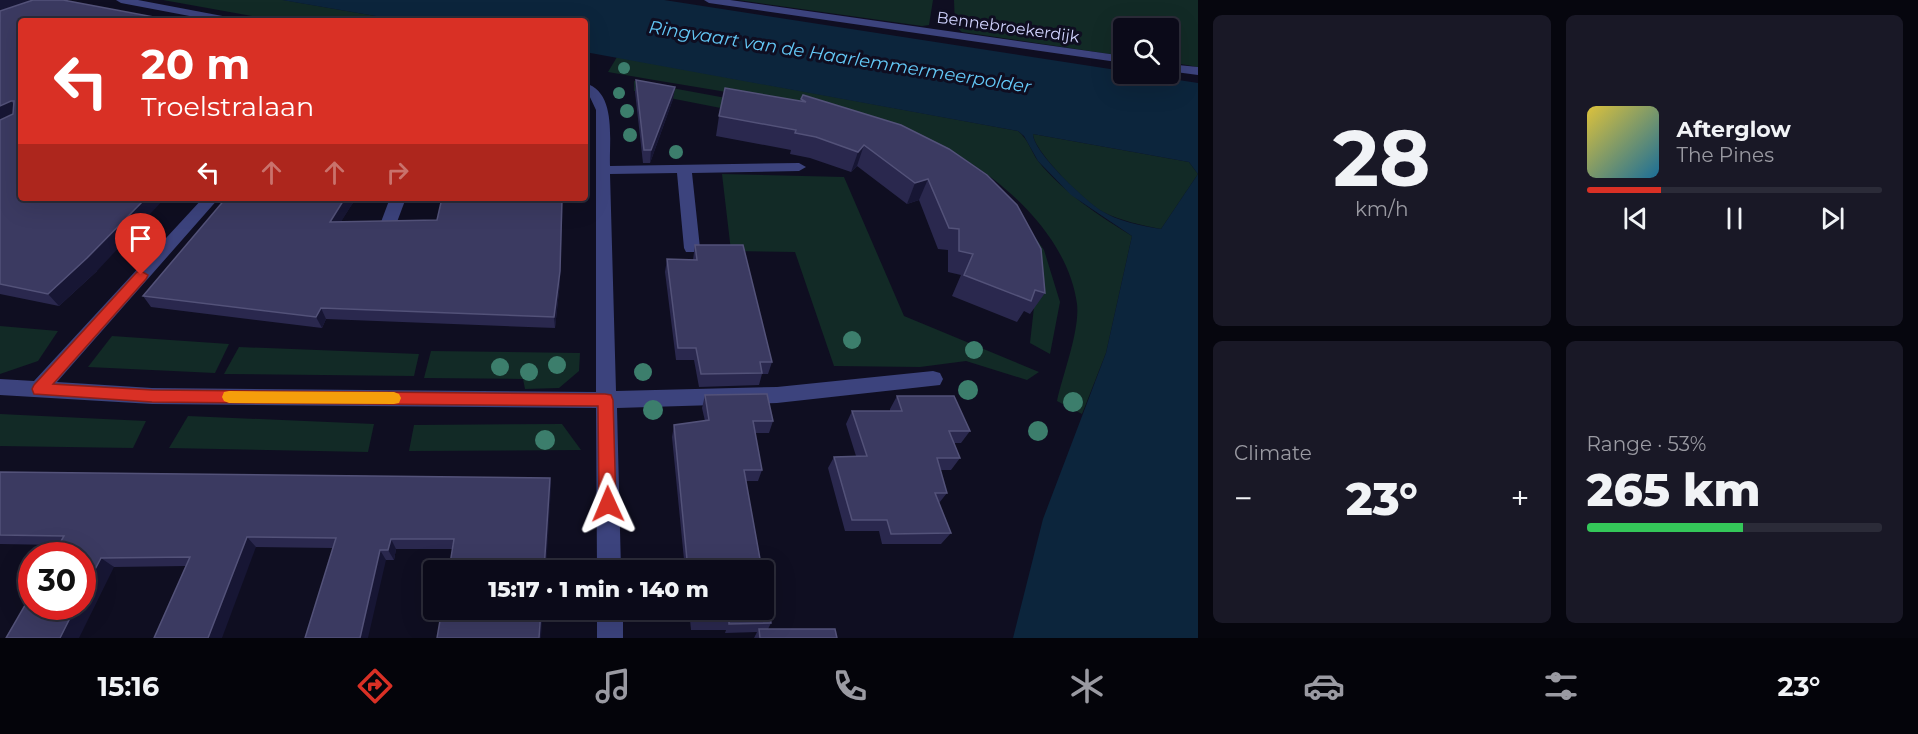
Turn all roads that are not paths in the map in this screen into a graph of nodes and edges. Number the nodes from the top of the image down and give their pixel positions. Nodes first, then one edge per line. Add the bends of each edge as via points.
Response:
1 (121, 0) edge
2 (709, 0) edge
3 (195, 14) junction
4 (188, 18) edge
5 (217, 18) edge
6 (1113, 58) edge
7 (1179, 68) edge
8 (1198, 71) edge
9 (588, 89) edge
10 (799, 167) dead end
11 (603, 170) junction
12 (684, 170) junction
13 (208, 201) edge
14 (397, 201) edge
15 (389, 222) edge
16 (692, 248) dead end
17 (933, 379) dead end
18 (0, 387) edge
19 (39, 389) junction
20 (605, 400) junction
21 (609, 560) edge
22 (610, 620) edge
23 (610, 638) edge

1 - 3 street
2 - 6 street, Bennebroekerdijk
3 - 4 street
3 - 5 street
7 - 8 street
9 - 11 street via 602,110
10 - 12 street
11 - 12 street
11 - 20 street
12 - 16 street
13 - 19 street
14 - 15 street
17 - 20 street via 777,395
18 - 19 street
19 - 20 street via 152,396
20 - 21 street
22 - 23 street

